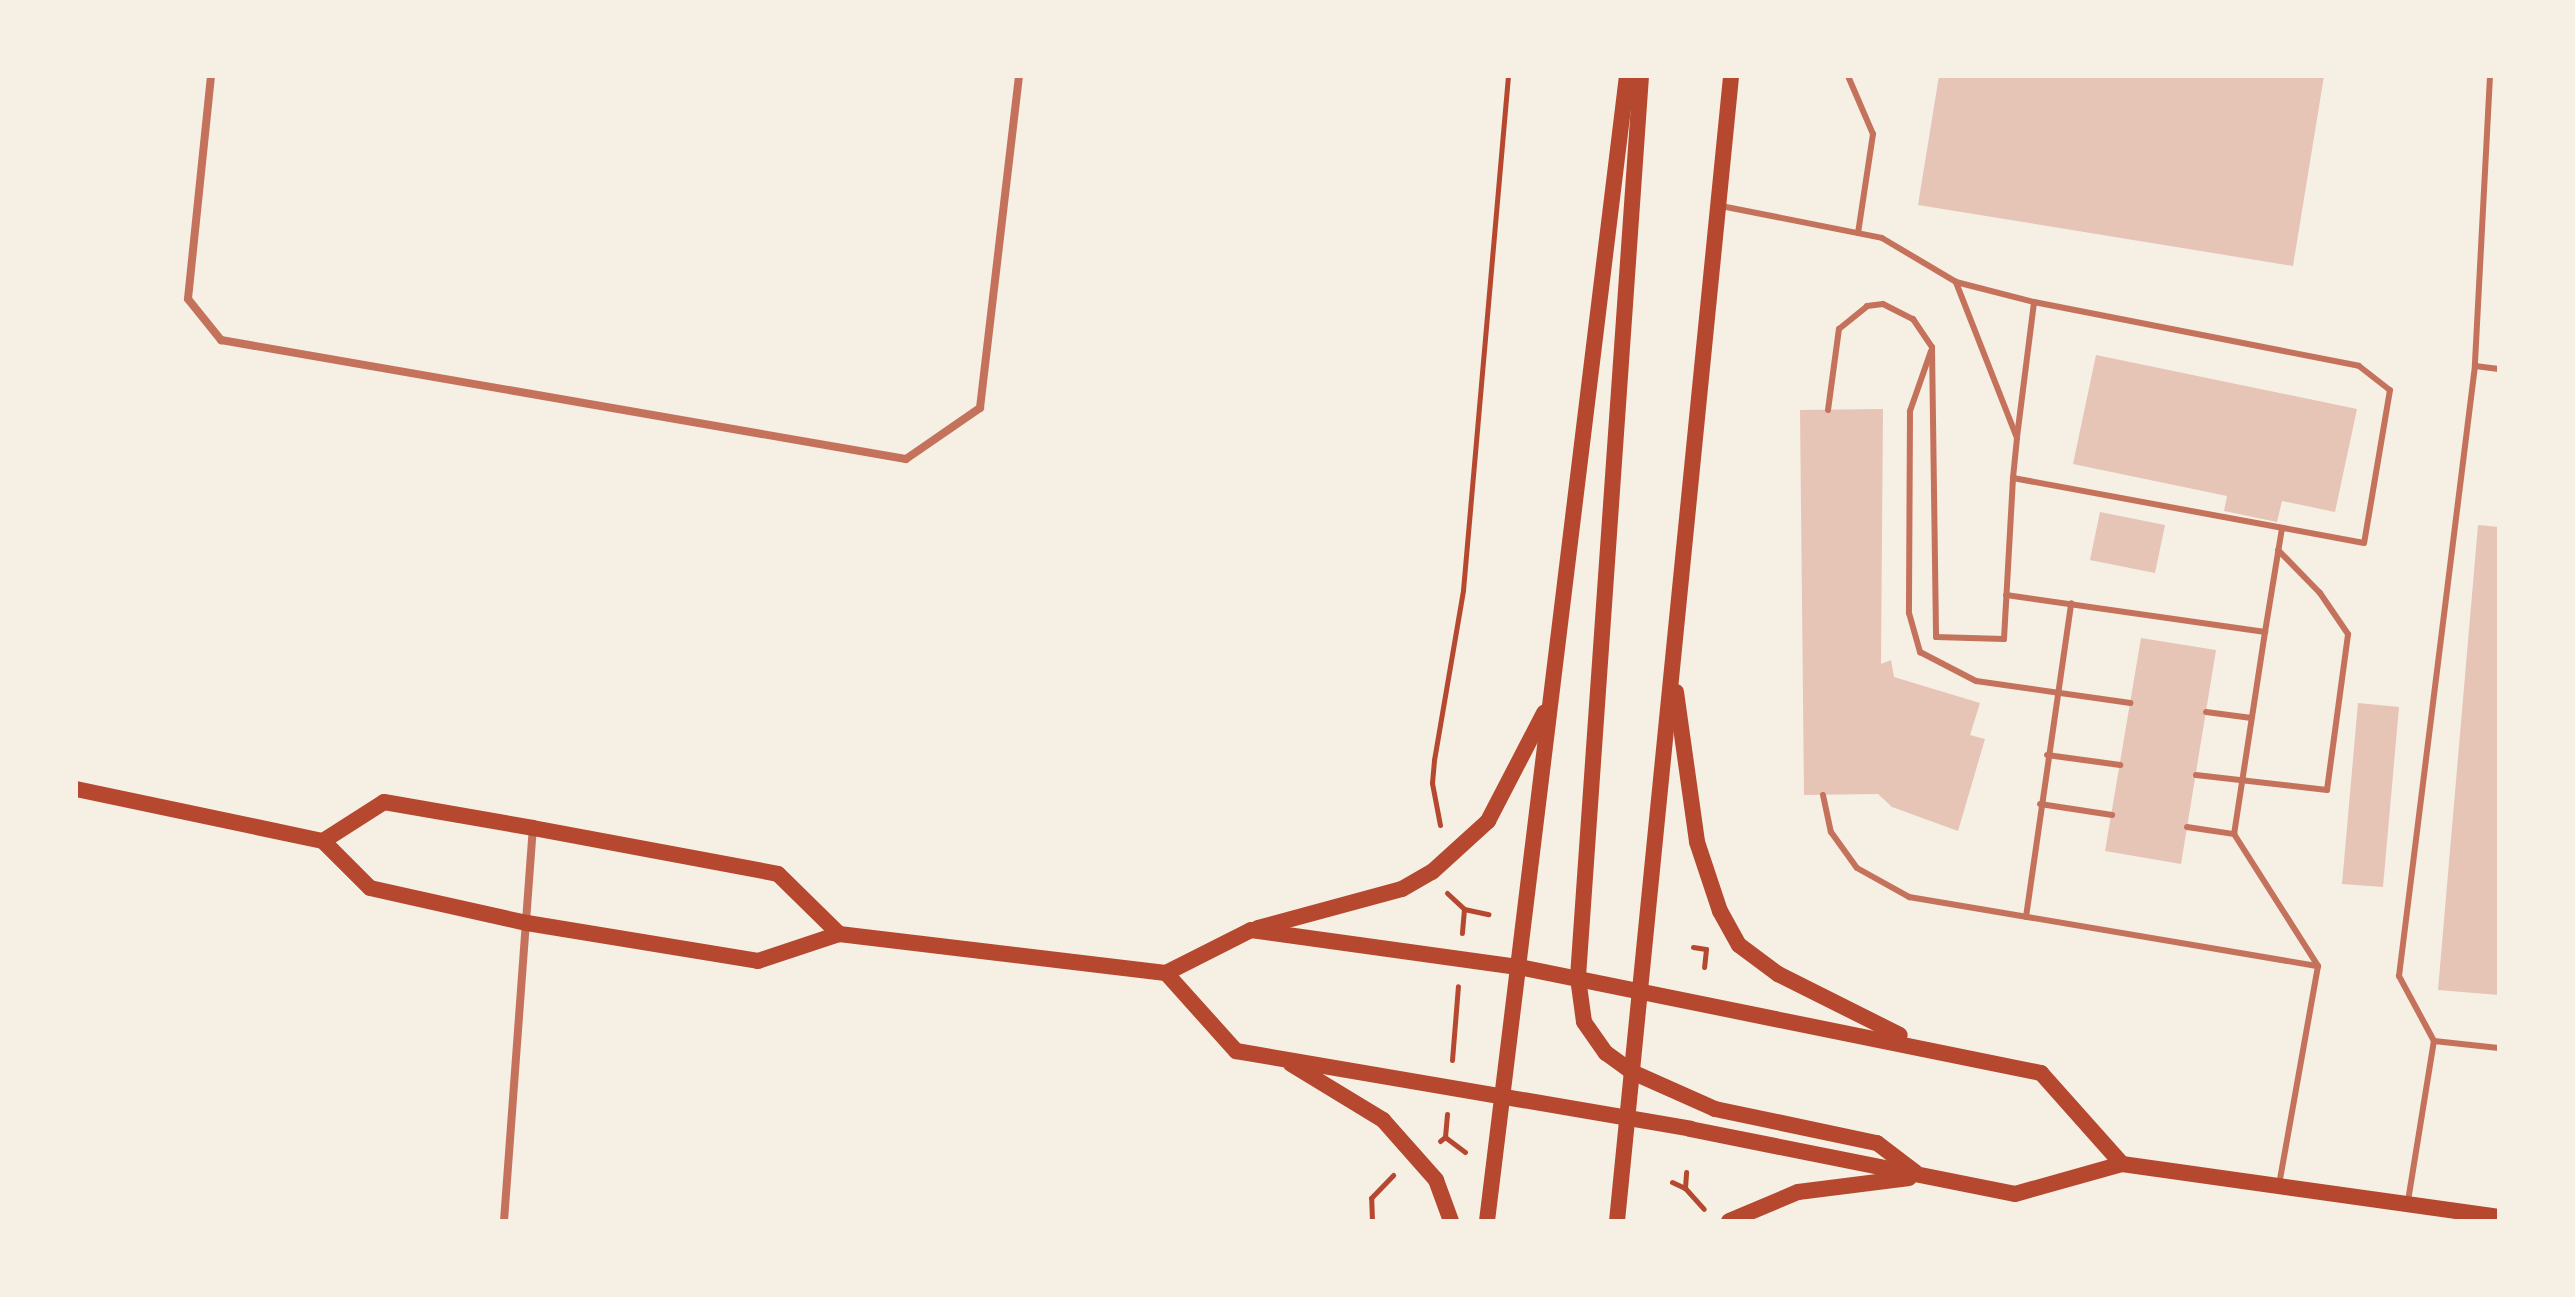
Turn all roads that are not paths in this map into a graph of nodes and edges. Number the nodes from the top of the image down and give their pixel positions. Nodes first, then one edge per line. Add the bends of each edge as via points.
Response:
1 (211, 76) edge
2 (1019, 76) edge
3 (1627, 76) edge
4 (1641, 76) edge
5 (1731, 76) edge
6 (1848, 76) edge
7 (2490, 76) edge
8 (1721, 206) junction
9 (1858, 233) junction
10 (1956, 282) junction
11 (2034, 302) junction
12 (1932, 347) junction
13 (2475, 366) junction
14 (2499, 369) edge
15 (1828, 410) dead end
16 (2017, 438) junction
17 (2013, 478) junction
18 (2282, 528) junction
19 (2278, 550) junction
20 (2006, 595) junction
21 (2071, 603) junction
22 (2265, 632) junction
23 (1672, 664) junction
24 (2055, 694) junction
25 (2130, 703) dead end
26 (1549, 705) junction
27 (2206, 712) dead end
28 (2252, 718) junction
29 (2047, 755) junction
30 (2120, 765) dead end
31 (2196, 775) dead end
32 (2243, 781) junction
33 (76, 789) edge
34 (1823, 795) dead end
35 (2040, 804) junction
36 (2112, 815) dead end
37 (2187, 827) dead end
38 (533, 828) junction
39 (2234, 834) junction
40 (323, 841) junction
41 (2026, 917) junction
42 (527, 923) junction
43 (1251, 930) junction
44 (839, 934) junction
45 (2318, 966) junction
46 (1519, 967) junction
47 (1166, 973) junction
48 (1578, 978) junction
49 (1640, 989) junction
50 (2434, 1041) junction
51 (1920, 1045) junction
52 (2499, 1048) edge
53 (1283, 1059) junction
54 (1632, 1072) junction
55 (1501, 1097) junction
56 (1628, 1119) junction
57 (2122, 1164) junction
58 (1919, 1176) junction
59 (2279, 1186) junction
60 (2407, 1204) junction
61 (2499, 1217) edge
62 (504, 1221) edge
63 (1451, 1221) edge
64 (1487, 1221) edge
65 (1617, 1221) edge
66 (1729, 1221) edge

1 - 2 street via 188,299 221,340 906,459 980,408
3 - 26 main road
4 - 48 main road
5 - 8 main road
6 - 9 lane via 1873,134
7 - 13 lane
8 - 9 lane
8 - 23 main road
9 - 10 lane via 1882,238
10 - 11 lane
10 - 16 lane
11 - 16 lane
11 - 18 lane via 2359,366 2390,390 2364,543
12 - 15 lane via 1913,319 1883,304 1867,306 1839,329
12 - 20 lane via 1936,637 2004,639
12 - 24 lane via 1910,411 1909,613 1920,652 1976,681
13 - 14 lane
13 - 50 lane via 2399,976
16 - 17 lane
17 - 18 lane
17 - 20 lane
18 - 19 lane
19 - 22 lane
19 - 32 lane via 2320,593 2348,634 2327,790
20 - 21 lane
21 - 22 lane
21 - 24 lane
22 - 28 lane
23 - 49 main road
23 - 51 main road via 1697,842 1720,911 1739,945 1778,974
24 - 25 lane
24 - 29 lane
26 - 43 main road via 1488,821 1432,872 1402,889
26 - 46 main road
27 - 28 lane
28 - 32 lane
29 - 30 lane
29 - 35 lane
31 - 32 lane
32 - 39 lane
33 - 40 main road
34 - 41 lane via 1831,832 1857,868 1909,897
35 - 36 lane
35 - 41 lane
37 - 39 lane
38 - 40 main road via 384,802
38 - 42 street
38 - 44 main road via 778,874
39 - 45 lane
40 - 42 main road via 370,888
41 - 45 lane
42 - 44 main road via 758,961
42 - 62 street
43 - 46 main road
43 - 47 main road
44 - 47 main road
45 - 59 lane
46 - 48 main road
46 - 55 main road
47 - 53 main road via 1236,1051
48 - 49 main road
48 - 54 main road via 1584,1022 1606,1053
49 - 51 main road
49 - 54 main road
50 - 52 lane
50 - 60 lane
51 - 57 main road via 2041,1073
53 - 55 main road
53 - 63 main road via 1383,1120 1436,1180
54 - 56 main road
54 - 58 main road via 1715,1109 1877,1143
55 - 56 main road
55 - 64 main road
56 - 58 main road
56 - 65 main road
57 - 58 main road via 2015,1194
57 - 59 main road
58 - 66 main road via 1798,1192
59 - 60 main road
60 - 61 main road

